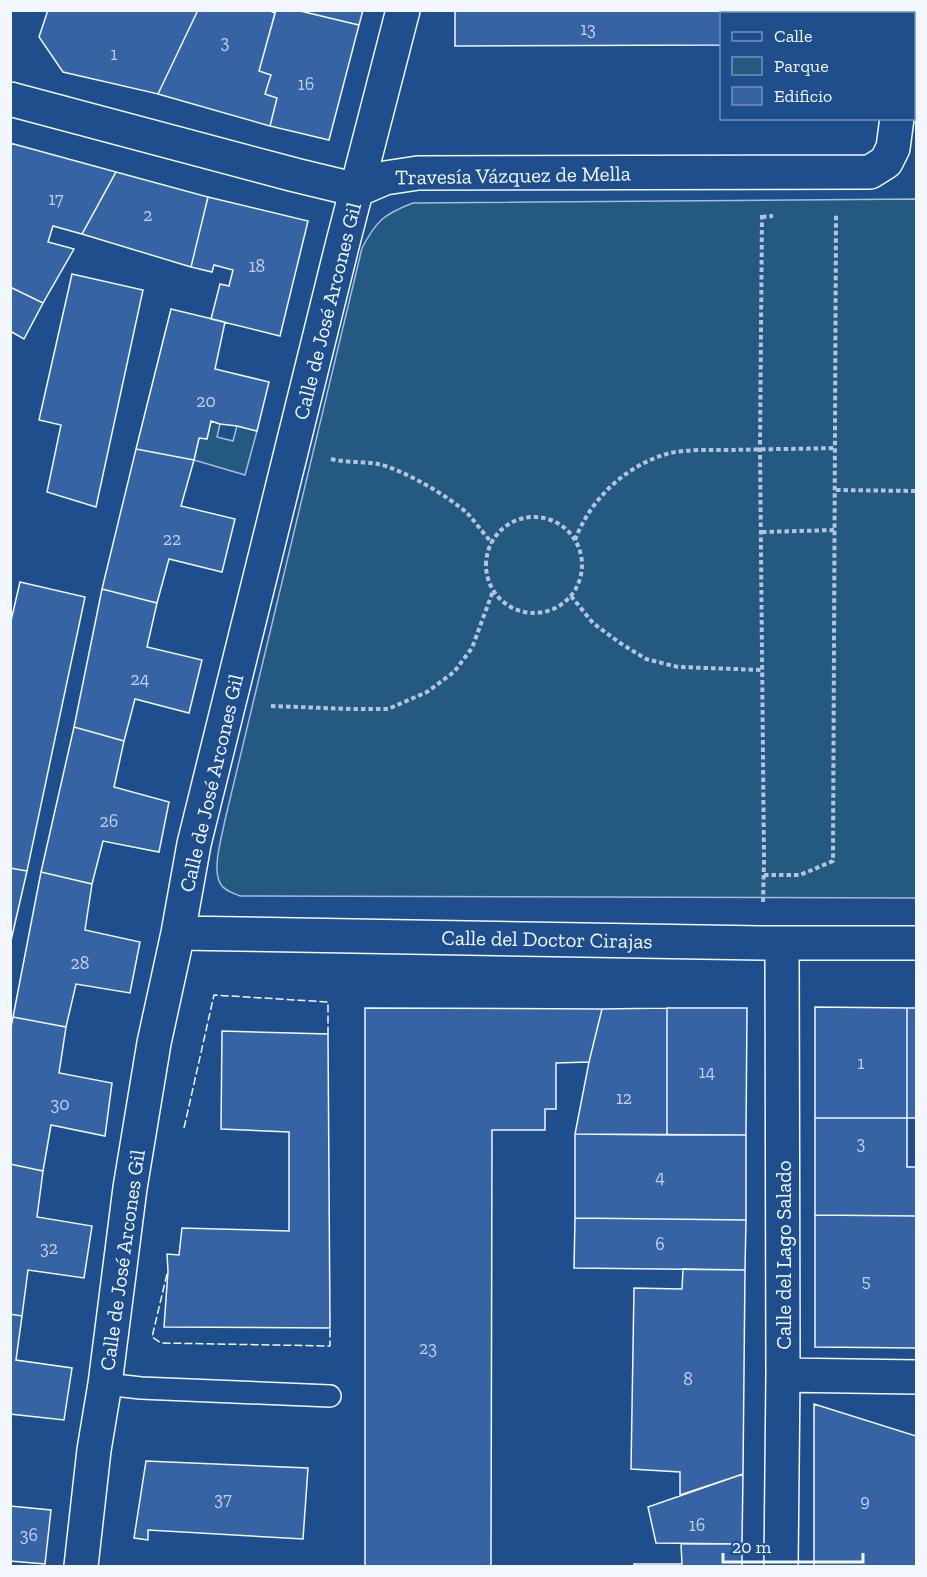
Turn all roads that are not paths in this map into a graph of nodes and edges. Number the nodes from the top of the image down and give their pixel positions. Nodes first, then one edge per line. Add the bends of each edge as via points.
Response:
1 (403, 10) edge
2 (10, 99) edge
3 (896, 124) edge
4 (357, 190) junction
5 (178, 933) junction
6 (772, 943) junction
7 (916, 943) edge
8 (783, 1375) junction
9 (916, 1377) edge
10 (105, 1384) junction
11 (330, 1396) dead end
12 (81, 1566) edge
13 (781, 1566) edge

1 - 4 street, Calle de José Arcones Gil
2 - 4 street
3 - 4 street, Travesía Vázquez de Mella via 893,148 886,162 870,172 418,173 385,178
4 - 5 street, Calle de José Arcones Gil via 194,844
5 - 6 street, Calle del Doctor Cirajas
5 - 10 street, Calle de José Arcones Gil via 137,1144
6 - 7 street, Calle del Doctor Cirajas
6 - 8 street, Calle del Lago Salado
8 - 9 street
8 - 13 street, Calle del Lago Salado
10 - 11 lane
10 - 12 street, Calle de José Arcones Gil

